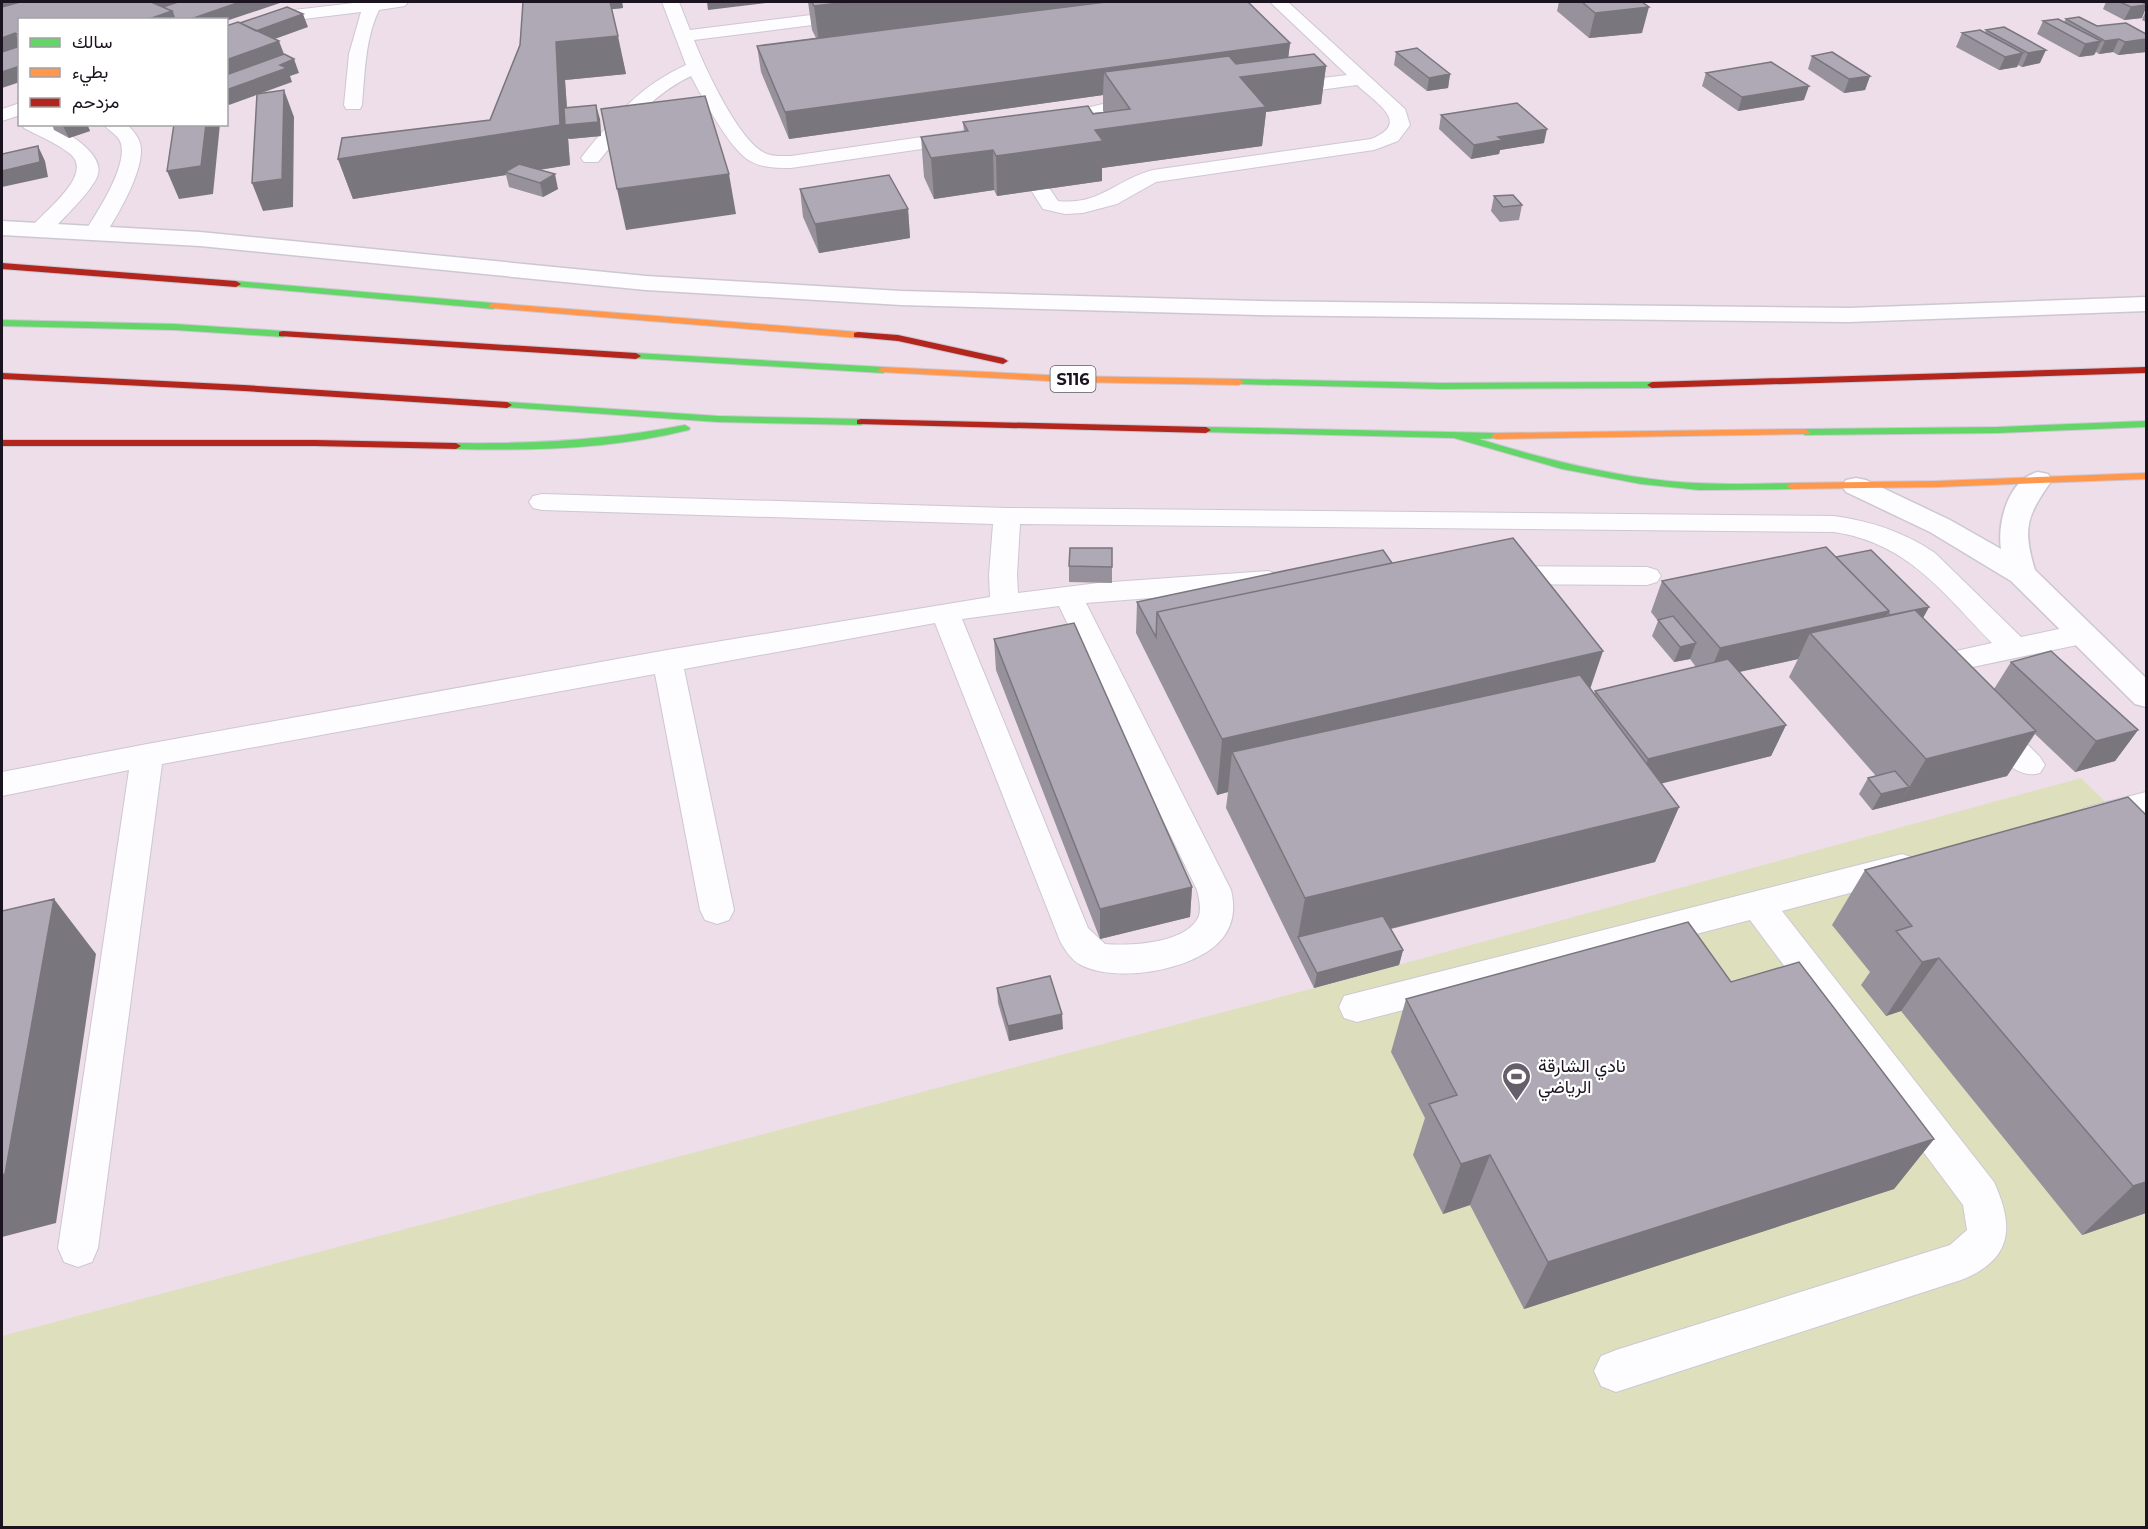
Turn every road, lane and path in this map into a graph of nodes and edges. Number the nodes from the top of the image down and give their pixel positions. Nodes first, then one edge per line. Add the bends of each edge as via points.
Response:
1 (399, 2) edge
2 (671, 2) edge
3 (1279, 2) edge
4 (373, 4) junction
5 (873, 12) dead end
6 (228, 36) edge
7 (683, 36) junction
8 (695, 68) junction
9 (1361, 79) junction
10 (1263, 89) edge
11 (1161, 98) edge
12 (353, 105) dead end
13 (1083, 113) junction
14 (35, 126) edge
15 (116, 126) edge
16 (1034, 126) edge
17 (1096, 132) edge
18 (986, 134) edge
19 (591, 158) dead end
20 (1119, 166) edge
21 (1132, 184) junction
22 (1041, 190) edge
23 (2, 228) edge
24 (40, 230) junction
25 (95, 233) junction
26 (2, 266) edge
27 (2146, 304) edge
28 (2, 323) edge
29 (2146, 370) edge
30 (2, 376) edge
31 (1068, 379) junction
32 (718, 419) junction
33 (2146, 424) edge
34 (1458, 436) junction
35 (2, 443) edge
36 (2146, 476) edge
37 (2038, 480) junction
38 (1856, 486) junction
39 (542, 502) dead end
40 (1007, 516) junction
41 (1469, 574) edge
42 (2021, 574) junction
43 (1647, 576) dead end
44 (1296, 578) edge
45 (1068, 595) junction
46 (1005, 603) junction
47 (945, 612) junction
48 (2082, 634) junction
49 (1907, 642) edge
50 (2014, 647) junction
51 (667, 660) junction
52 (1930, 666) junction
53 (2146, 696) edge
54 (147, 755) junction
55 (2029, 765) edge
56 (2, 784) edge
57 (2146, 804) edge
58 (2063, 826) edge
59 (1927, 860) edge
60 (1757, 904) junction
61 (717, 910) dead end
62 (1357, 1007) dead end
63 (78, 1248) dead end
64 (1617, 1371) dead end

1 - 4 lane
2 - 7 lane
3 - 9 lane
4 - 6 lane via 294,15
4 - 12 lane via 358,43
5 - 7 lane
7 - 8 lane
8 - 18 lane via 728,124 752,154 767,161 791,162
8 - 19 lane via 662,83 638,102
9 - 10 lane
9 - 21 lane via 1401,120 1401,127 1387,140 1153,176
11 - 13 lane
13 - 16 lane
13 - 17 lane
14 - 24 lane via 77,149 88,167 78,189
15 - 25 lane via 130,142 132,154 129,168
20 - 21 lane
21 - 22 lane via 1109,199 1067,208 1050,205
23 - 24 street
24 - 25 street
25 - 27 street via 280,246 646,283 901,298 1259,308 1849,315
26 - 31 main road via 898,338
28 - 31 main road, S116 via 175,327
29 - 31 main road, S116 via 1667,385 1440,386
30 - 32 main road
32 - 34 main road
32 - 35 main road via 659,435 553,447
33 - 34 main road via 1998,430
34 - 38 main road via 1533,460 1667,484
36 - 37 main road
37 - 38 main road
37 - 42 street via 2024,495 2016,512 2013,531
38 - 42 street via 1940,526
39 - 40 lane
40 - 46 lane
40 - 50 lane via 1850,526 1890,538 1925,559
41 - 43 lane
42 - 48 street
44 - 45 lane
45 - 46 lane
45 - 47 lane via 1216,901 1217,915 1201,939 1127,961 1109,961 1093,955 1072,931
46 - 47 lane
47 - 51 lane
48 - 50 lane
48 - 53 street
49 - 52 lane
50 - 52 lane
51 - 54 lane
51 - 61 lane
52 - 55 lane
54 - 56 lane
54 - 63 lane
57 - 58 lane
59 - 60 lane
60 - 62 lane
60 - 64 lane via 1980,1195 1988,1216 1987,1234 1978,1251 1961,1261

